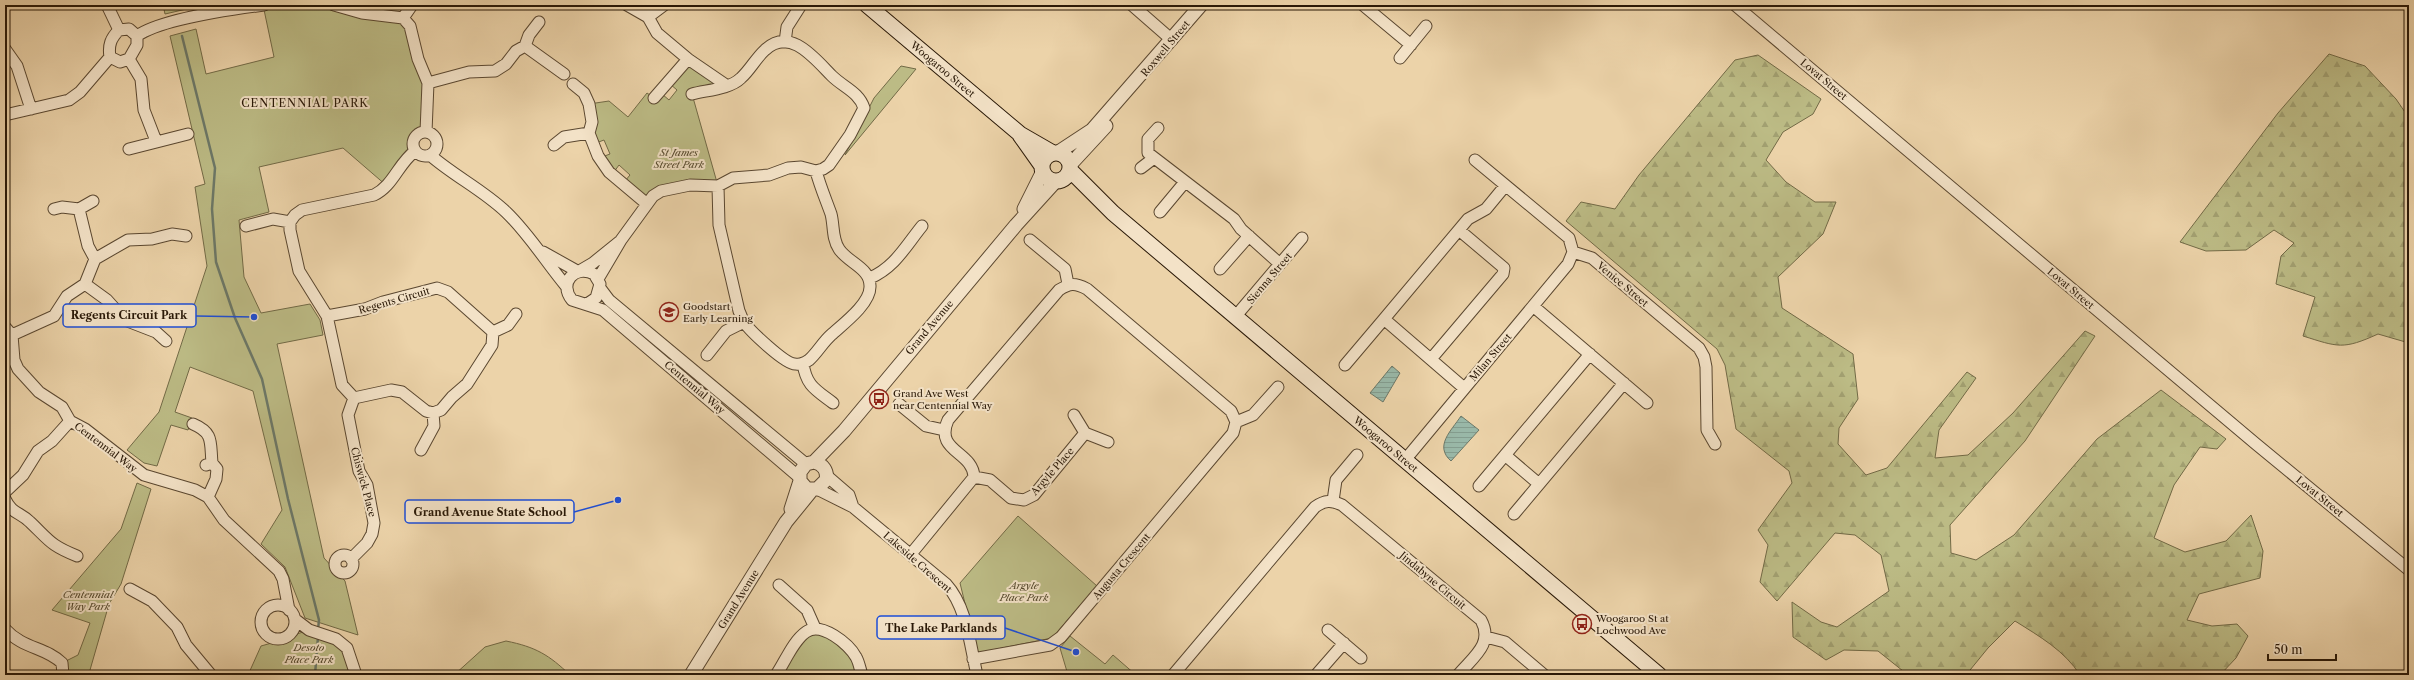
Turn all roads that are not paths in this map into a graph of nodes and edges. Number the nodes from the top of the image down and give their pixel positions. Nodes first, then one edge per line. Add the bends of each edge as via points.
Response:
1 (107, 5) edge
2 (264, 5) edge
3 (334, 5) edge
4 (412, 5) edge
5 (627, 5) edge
6 (664, 5) edge
7 (801, 5) edge
8 (867, 5) edge
9 (1132, 5) edge
10 (1201, 5) edge
11 (1363, 5) edge
12 (1735, 5) edge
13 (648, 17) junction
14 (403, 18) junction
15 (539, 22) dead end
16 (1426, 26) dead end
17 (119, 30) junction
18 (137, 36) junction
19 (1172, 40) junction
20 (785, 42) junction
21 (1411, 45) junction
22 (525, 46) junction
23 (5, 50) edge
24 (110, 57) junction
25 (1400, 58) dead end
26 (129, 59) junction
27 (688, 59) junction
28 (564, 74) dead end
29 (428, 83) junction
30 (573, 84) dead end
31 (726, 85) junction
32 (1128, 90) junction
33 (692, 94) dead end
34 (654, 98) dead end
35 (31, 110) junction
36 (5, 115) edge
37 (1158, 128) dead end
38 (426, 132) junction
39 (589, 133) junction
40 (188, 134) dead end
41 (1020, 134) junction
42 (156, 141) junction
43 (554, 145) dead end
44 (129, 149) dead end
45 (415, 151) junction
46 (1055, 153) junction
47 (430, 155) junction
48 (1154, 158) junction
49 (1475, 160) dead end
50 (1141, 168) dead end
51 (1043, 169) junction
52 (816, 171) junction
53 (1064, 174) junction
54 (1185, 182) junction
55 (718, 186) junction
56 (1505, 186) junction
57 (92, 200) dead end
58 (647, 204) junction
59 (54, 209) dead end
60 (79, 209) junction
61 (1160, 212) dead end
62 (290, 222) junction
63 (1016, 225) junction
64 (246, 226) dead end
65 (922, 226) dead end
66 (1459, 230) junction
67 (186, 236) dead end
68 (1249, 236) junction
69 (1302, 238) dead end
70 (621, 240) junction
71 (1030, 240) dead end
72 (537, 248) junction
73 (1573, 252) junction
74 (95, 259) junction
75 (1280, 264) junction
76 (1220, 269) dead end
77 (579, 271) junction
78 (870, 278) junction
79 (85, 284) junction
80 (599, 284) junction
81 (1068, 284) junction
82 (566, 286) junction
83 (587, 304) junction
84 (1533, 306) junction
85 (516, 314) dead end
86 (327, 316) junction
87 (1236, 317) junction
88 (1384, 319) junction
89 (744, 322) junction
90 (9, 331) edge
91 (493, 332) junction
92 (166, 341) dead end
93 (1590, 354) junction
94 (707, 355) dead end
95 (1431, 359) junction
96 (803, 363) junction
97 (1345, 365) dead end
98 (1624, 383) junction
99 (1278, 387) dead end
100 (1464, 388) junction
101 (354, 398) junction
102 (833, 403) dead end
103 (1647, 403) dead end
104 (899, 404) dead end
105 (433, 413) junction
106 (1074, 415) dead end
107 (70, 421) junction
108 (1236, 422) junction
109 (193, 424) dead end
110 (944, 430) junction
111 (844, 431) junction
112 (1085, 433) junction
113 (1108, 442) dead end
114 (1715, 444) dead end
115 (421, 450) dead end
116 (1357, 455) dead end
117 (1505, 455) junction
118 (1405, 460) junction
119 (810, 463) junction
120 (827, 474) junction
121 (974, 477) junction
122 (800, 479) junction
123 (1539, 484) junction
124 (1479, 486) dead end
125 (815, 489) junction
126 (5, 492) edge
127 (208, 497) junction
128 (5, 499) edge
129 (1333, 501) junction
130 (853, 507) junction
131 (1514, 514) dead end
132 (786, 522) junction
133 (911, 554) junction
134 (77, 556) dead end
135 (351, 559) dead end
136 (2409, 570) edge
137 (779, 585) dead end
138 (130, 589) dead end
139 (284, 589) junction
140 (270, 606) junction
141 (290, 610) junction
142 (296, 620) junction
143 (815, 628) junction
144 (5, 629) edge
145 (1328, 630) dead end
146 (312, 631) junction
147 (288, 636) junction
148 (1486, 637) junction
149 (1344, 643) junction
150 (1361, 658) dead end
151 (973, 659) junction
152 (1642, 668) edge
153 (63, 675) edge
154 (211, 675) edge
155 (356, 675) edge
156 (691, 675) edge
157 (776, 675) edge
158 (862, 675) edge
159 (977, 675) edge
160 (1173, 675) edge
161 (1316, 675) edge
162 (1458, 675) edge
163 (1544, 675) edge
164 (1658, 675) edge

1 - 17 street
2 - 18 street via 224,10 156,27
3 - 14 street via 362,13
4 - 14 street
5 - 13 street
6 - 13 street
7 - 20 street via 789,22
8 - 41 main road, Woogaroo Street
9 - 19 street
10 - 19 street, Roxwell Street
11 - 21 street
12 - 136 street, Lovat Street
13 - 27 street via 657,33
14 - 29 street via 410,26 418,59
15 - 22 street via 529,35
16 - 21 street
17 - 18 street via 129,29
17 - 24 street via 111,38
18 - 26 street via 137,45
19 - 32 street, Roxwell Street
20 - 31 street via 775,43 765,50 741,78 732,85
20 - 52 street via 807,50 833,77 861,99 864,108 830,165
21 - 25 street
22 - 28 street
22 - 29 street via 495,71 469,72
23 - 35 street via 17,66
24 - 26 street via 120,62
24 - 35 street via 80,92 69,100
26 - 42 street via 142,79 144,110
27 - 31 street
27 - 34 street
29 - 38 street
30 - 39 street via 584,93 589,104 592,122
31 - 33 street
32 - 46 street, Roxwell Street via 1082,139
32 - 53 street, Roxwell Street via 1115,114
35 - 36 street
37 - 48 street via 1148,139 1147,146 1148,153
38 - 45 street via 418,134 414,140
38 - 47 street via 433,134 437,142 436,150
39 - 43 street via 564,137
39 - 58 street via 598,156 609,172
40 - 42 street
41 - 46 main road, Woogaroo Street
41 - 51 main road, Woogaroo Street
42 - 44 street
45 - 47 street, Centennial Way via 422,156
45 - 62 street via 404,160 382,191 374,195 302,210 294,215
46 - 51 main road via 1045,158
46 - 53 main road, Woogaroo Street via 1066,157
47 - 72 street, Centennial Way via 450,173 485,194 506,212
48 - 50 street
48 - 54 street
49 - 56 street
51 - 53 main road, Woogaroo Street via 1048,178
51 - 63 street, Grand Avenue
52 - 55 street via 801,167 788,168 768,175 733,178
52 - 78 street via 822,195 831,215 838,249
53 - 63 street, Grand Avenue
53 - 87 main road, Woogaroo Street
54 - 61 street
54 - 68 street via 1234,219
55 - 58 street via 690,185 661,191
55 - 89 street via 719,225 739,311
56 - 66 street via 1486,208 1468,219
56 - 73 street via 1568,238
57 - 60 street
58 - 70 street
59 - 60 street
60 - 74 street via 88,246
62 - 64 street via 273,219
62 - 86 street via 299,271
63 - 111 street, Grand Avenue
65 - 78 street via 896,262
66 - 88 street
66 - 95 street via 1504,268 1503,274
67 - 74 street via 172,234 152,239 128,240
68 - 75 street
68 - 76 street
69 - 75 street, Sienna Street
70 - 77 street via 594,263
70 - 80 street
71 - 81 street via 1065,269
72 - 77 street, Centennial Way
72 - 82 street, Centennial Way
73 - 84 street, Milan Street via 1568,264
73 - 114 street, Venice Street via 1592,258 1699,348 1706,367 1707,430
74 - 79 street
75 - 87 street, Sienna Street
77 - 80 street, Centennial Way via 594,274
77 - 82 street via 569,277
78 - 96 street via 867,299 809,360
79 - 90 street via 67,296 54,316
79 - 92 street via 107,300 125,320 156,332
80 - 83 street via 596,298
80 - 119 street, Centennial Way via 609,300
81 - 108 street via 1078,284 1087,289 1231,411
81 - 110 street via 1059,290 948,420
82 - 83 street, Centennial Way via 572,300
83 - 122 street, Centennial Way via 602,310 779,457
84 - 93 street
84 - 100 street, Milan Street
85 - 91 street via 508,325
86 - 91 street, Regents Circuit via 365,309 437,288 448,292
86 - 101 street via 342,385
87 - 118 main road, Woogaroo Street
88 - 95 street
88 - 97 street
89 - 94 street via 726,331
89 - 96 street via 785,360 794,364
90 - 107 street, Centennial Way via 18,369 39,392 62,407
91 - 105 street via 492,345 467,384 441,410
93 - 98 street
93 - 117 street
95 - 100 street
96 - 102 street via 805,376 810,385
98 - 103 street
98 - 123 street
99 - 108 street via 1254,415
100 - 118 street, Milan Street
101 - 105 street via 397,391
101 - 135 street, Chiswick Place via 348,415 359,471 366,485 374,523 367,543
104 - 110 street via 926,426
105 - 115 street via 434,426
106 - 112 street
107 - 126 street via 52,441 38,451 23,475
107 - 127 street, Centennial Way via 85,429 144,475 195,490
108 - 151 street, Augusta Crescent via 1233,433 1061,637 1050,645
109 - 127 street via 205,430 210,436 208,464 217,469 216,479
110 - 121 street via 946,440 974,470
111 - 119 street, Grand Avenue
111 - 120 street, Grand Avenue
112 - 113 street
112 - 121 street, Argyle Place via 1034,494 1024,500 1011,498 990,480
116 - 129 street via 1336,480
117 - 123 street
117 - 124 street
118 - 152 main road, Woogaroo Street
119 - 120 street via 821,465
119 - 122 street, Grand Avenue via 802,467
120 - 125 street, Grand Avenue via 824,484
120 - 130 street, Lakeside Crescent via 849,495
121 - 133 street
122 - 125 street via 803,486
122 - 132 street, Grand Avenue
123 - 131 street
125 - 130 street, Lakeside Crescent
125 - 132 street, Grand Avenue
127 - 139 street, Centennial Way via 224,520 279,571
128 - 134 street via 10,510 29,521 56,548
129 - 148 street, Jindabyne Circuit via 1342,504 1481,620 1486,629
129 - 160 street via 1323,501 1316,507
130 - 133 street, Lakeside Crescent
132 - 156 street, Grand Avenue
133 - 151 street, Lakeside Crescent via 955,594
137 - 143 street via 807,610
138 - 154 street via 152,601 177,626 186,645
139 - 140 street
139 - 141 street, Centennial Way
140 - 141 street via 281,605
140 - 147 street via 260,620 262,630 270,638 280,639
141 - 142 street, Centennial Way
142 - 146 street, Centennial Way
142 - 147 street
143 - 157 street via 798,640
143 - 158 street via 827,632 852,651
144 - 153 street via 22,644 56,656 62,663
145 - 149 street
146 - 147 street
146 - 155 street, Centennial Way via 329,637 347,648
148 - 162 street via 1482,647
148 - 163 street via 1505,642
149 - 150 street
149 - 161 street
151 - 159 street, Lakeside Crescent
152 - 164 main road, Woogaroo Street

